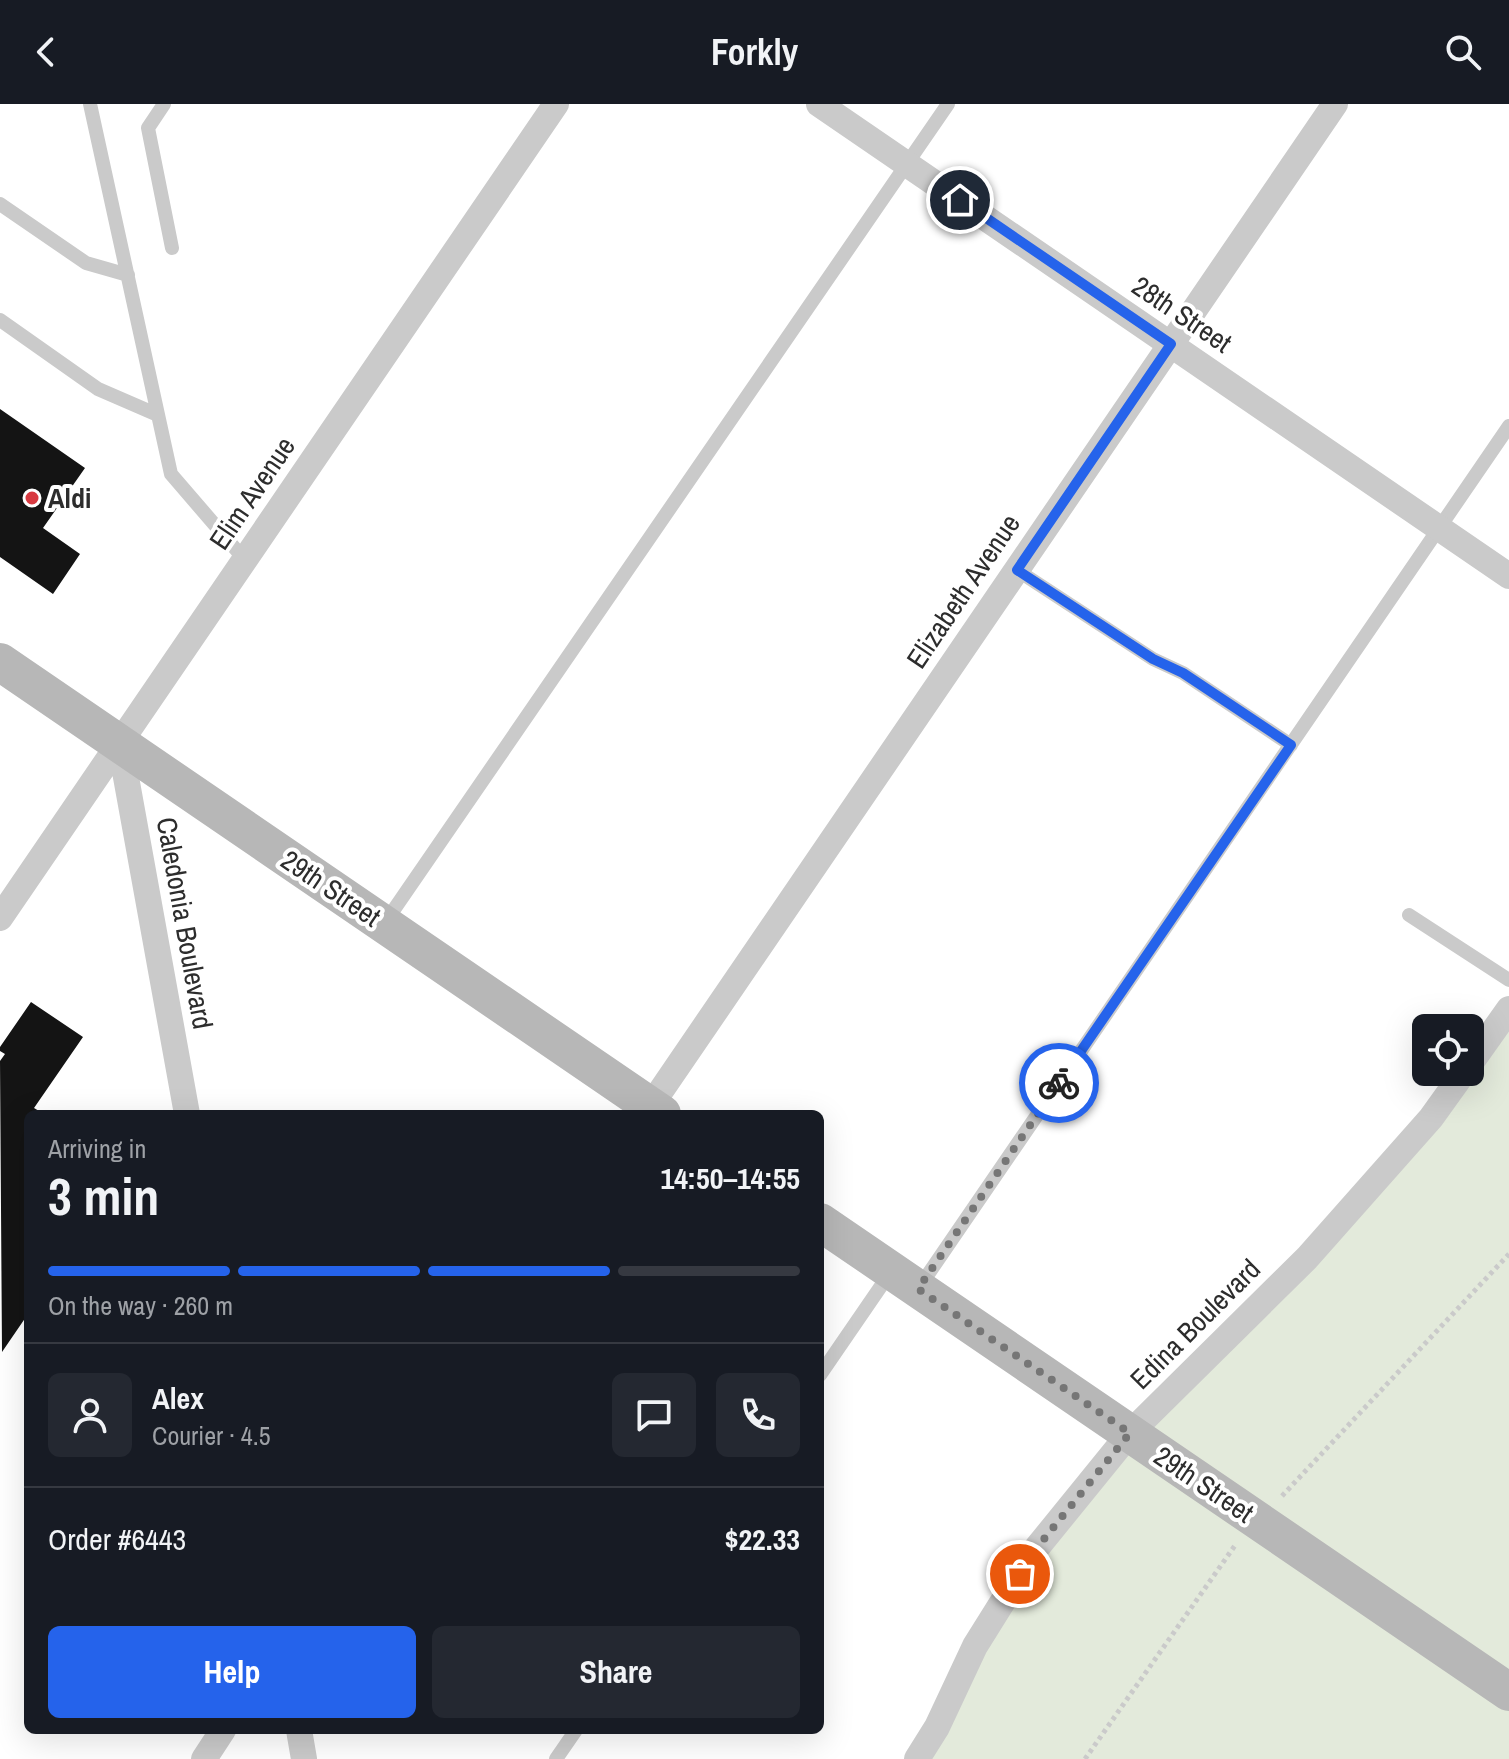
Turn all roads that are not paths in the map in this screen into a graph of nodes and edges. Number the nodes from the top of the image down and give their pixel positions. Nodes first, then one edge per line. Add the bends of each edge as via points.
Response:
1 (90, 104) edge
2 (164, 104) edge
3 (556, 104) edge
4 (819, 104) edge
5 (948, 104) edge
6 (1335, 104) edge
7 (907, 164) junction
8 (0, 204) edge
9 (172, 248) dead end
10 (128, 275) junction
11 (0, 320) edge
12 (1171, 344) junction
13 (158, 415) junction
14 (1509, 426) edge
15 (1439, 528) junction
16 (245, 560) junction
17 (1017, 570) junction
18 (1509, 576) edge
19 (0, 662) edge
20 (120, 744) junction
21 (1291, 745) junction
22 (1409, 915) dead end
23 (0, 918) edge
24 (384, 924) junction
25 (1509, 980) edge
26 (1509, 1009) edge
27 (1484, 1044) edge
28 (1454, 1086) edge
29 (186, 1110) edge
30 (651, 1110) edge
31 (653, 1110) edge
32 (824, 1225) edge
33 (905, 1280) junction
34 (824, 1371) edge
35 (1130, 1433) junction
36 (1509, 1692) edge
37 (220, 1734) edge
38 (300, 1734) edge
39 (573, 1734) edge
40 (204, 1759) edge
41 (304, 1759) edge
42 (556, 1759) edge
43 (917, 1759) edge

1 - 10 lane
2 - 9 lane via 148,128
3 - 16 street, Elim Avenue
4 - 7 street, 28th Street
5 - 7 lane
6 - 12 street, Elizabeth Avenue
7 - 12 street, 28th Street
7 - 24 lane
8 - 10 lane via 86,263
10 - 13 lane
11 - 13 lane via 98,389
12 - 15 street, 28th Street
12 - 17 street, Elizabeth Avenue
13 - 16 lane via 171,474
14 - 15 lane
15 - 18 street, 28th Street
15 - 21 lane
16 - 20 street, Elim Avenue
17 - 21 lane
17 - 31 street, Elizabeth Avenue
19 - 20 street, 29th Street
20 - 23 street, Elim Avenue
20 - 24 street, 29th Street
20 - 29 street, Caledonia Boulevard
21 - 33 lane
22 - 25 lane
24 - 30 street, 29th Street
26 - 27 street
28 - 35 street, Edina Boulevard via 1307,1258
32 - 33 street, 29th Street
33 - 34 lane
33 - 35 street, 29th Street
35 - 36 street, 29th Street
35 - 43 street, Edina Boulevard via 1035,1550 975,1646
37 - 40 street
38 - 41 street
39 - 42 lane

